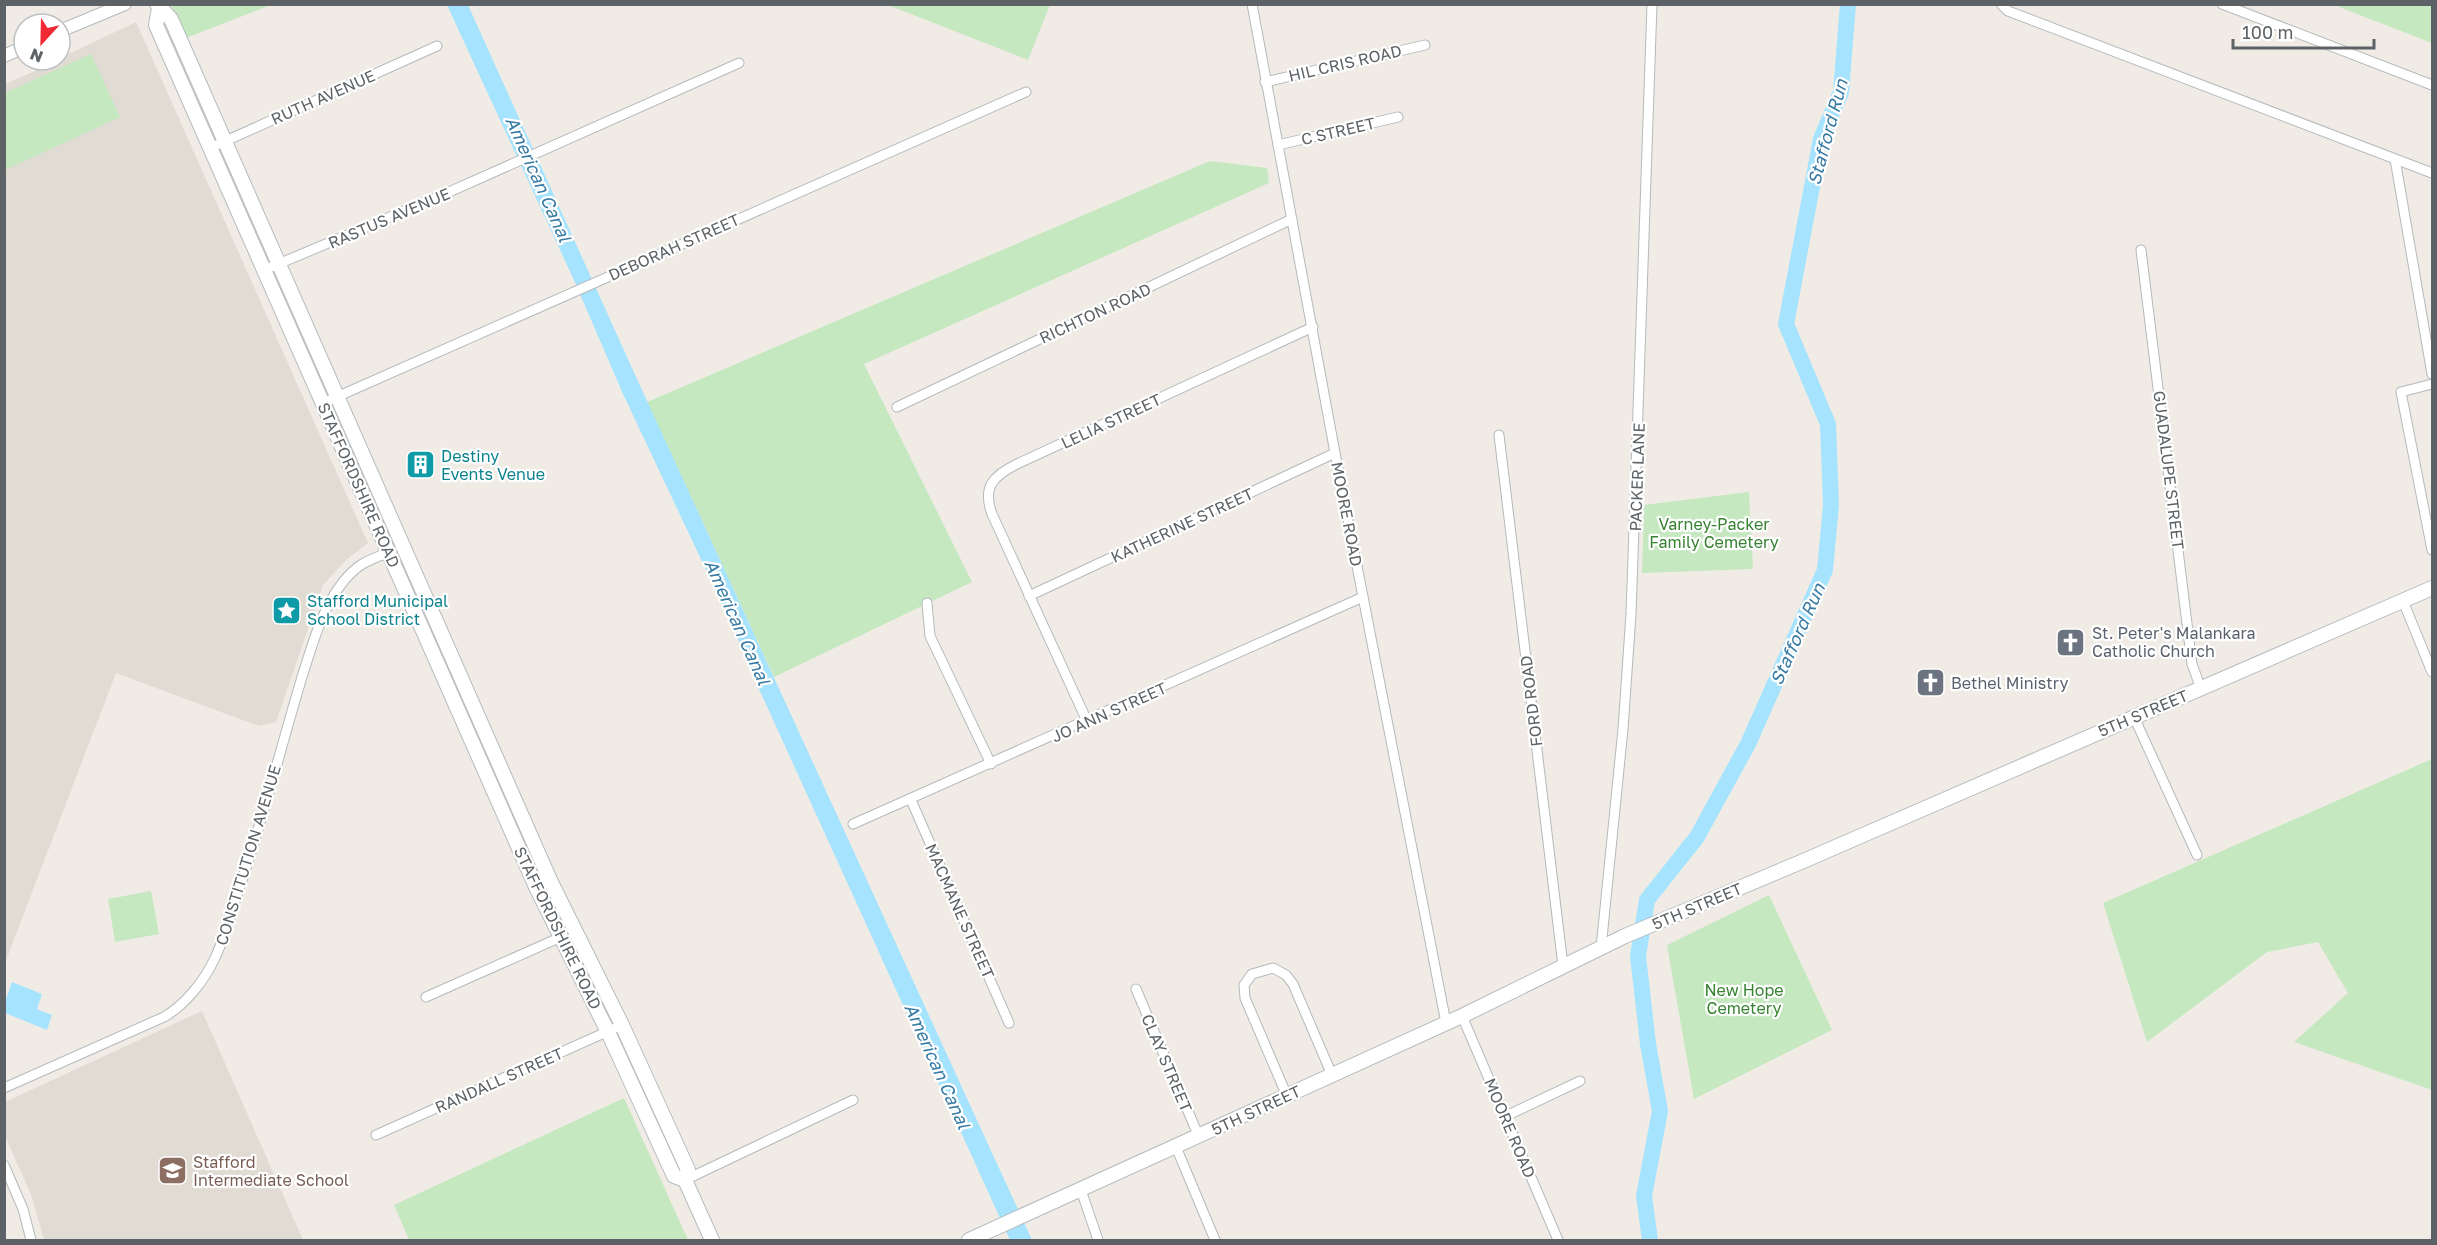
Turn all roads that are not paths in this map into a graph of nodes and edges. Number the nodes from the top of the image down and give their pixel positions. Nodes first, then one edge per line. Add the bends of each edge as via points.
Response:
1 (125, 4) edge
2 (1252, 4) edge
3 (1652, 4) edge
4 (2001, 4) edge
5 (2222, 4) edge
6 (158, 6) edge
7 (72, 26) edge
8 (1425, 45) dead end
9 (436, 46) dead end
10 (739, 63) dead end
11 (1265, 82) junction
12 (2433, 85) edge
13 (1026, 92) dead end
14 (1398, 117) dead end
15 (224, 142) junction
16 (1278, 145) junction
17 (210, 148) junction
18 (2395, 159) junction
19 (2433, 173) edge
20 (1292, 219) junction
21 (2141, 250) dead end
22 (278, 264) junction
23 (264, 270) junction
24 (299, 310) junction
25 (285, 316) junction
26 (1313, 327) junction
27 (2433, 374) edge
28 (2433, 384) edge
29 (337, 397) junction
30 (323, 404) junction
31 (897, 407) dead end
32 (1498, 435) dead end
33 (1335, 453) junction
34 (402, 546) junction
35 (2433, 550) edge
36 (388, 552) junction
37 (2433, 588) edge
38 (1029, 596) junction
39 (1363, 597) junction
40 (2403, 602) junction
41 (927, 603) dead end
42 (2433, 672) edge
43 (2201, 688) junction
44 (2134, 717) junction
45 (1087, 722) junction
46 (991, 764) junction
47 (911, 800) junction
48 (854, 824) dead end
49 (2197, 855) dead end
50 (561, 937) junction
51 (1601, 948) junction
52 (1563, 966) junction
53 (1136, 989) dead end
54 (426, 998) dead end
55 (1462, 1016) junction
56 (1009, 1023) dead end
57 (1446, 1023) junction
58 (622, 1025) junction
59 (608, 1032) junction
60 (1332, 1075) junction
61 (1580, 1081) dead end
62 (4, 1088) edge
63 (1287, 1096) junction
64 (853, 1100) dead end
65 (1506, 1116) junction
66 (375, 1135) dead end
67 (1199, 1137) junction
68 (1176, 1147) junction
69 (4, 1165) edge
70 (685, 1180) junction
71 (9, 1187) edge
72 (1081, 1190) junction
73 (31, 1240) edge
74 (712, 1240) edge
75 (969, 1240) edge
76 (1098, 1240) edge
77 (1215, 1240) edge
78 (1558, 1240) edge

1 - 7 street
2 - 11 street, MOORE ROAD
3 - 51 street, PACKER LANE via 1631,614
4 - 18 street via 2008,11
5 - 12 street
6 - 15 main road, STAFFORDSHIRE ROAD via 171,19
6 - 17 main road, STAFFORDSHIRE ROAD via 156,25
8 - 11 street, HIL CRIS ROAD
9 - 15 street, RUTH AVENUE
10 - 22 street, RASTUS AVENUE
11 - 16 street, MOORE ROAD
13 - 29 street, DEBORAH STREET
14 - 16 street, C STREET
15 - 17 street, RUTH AVENUE
15 - 22 main road, STAFFORDSHIRE ROAD
16 - 20 street, MOORE ROAD
17 - 23 main road, STAFFORDSHIRE ROAD
18 - 19 street
18 - 27 street
20 - 26 street, MOORE ROAD
20 - 31 street, RICHTON ROAD
21 - 43 street, GUADALUPE STREET via 2192,664
22 - 23 street, RASTUS AVENUE
22 - 24 main road, STAFFORDSHIRE ROAD
23 - 25 main road, STAFFORDSHIRE ROAD
24 - 25 street
24 - 29 main road, STAFFORDSHIRE ROAD
25 - 30 main road, STAFFORDSHIRE ROAD
26 - 33 street, MOORE ROAD
26 - 38 street, LELIA STREET via 999,474 990,485 988,504
28 - 35 street via 2401,392
29 - 30 street, DEBORAH STREET
29 - 34 main road, STAFFORDSHIRE ROAD
30 - 36 main road, STAFFORDSHIRE ROAD
32 - 52 street, FORD ROAD
33 - 38 street, KATHERINE STREET
33 - 39 street, MOORE ROAD
34 - 36 street, CONSTITUTION AVENUE
34 - 58 main road, STAFFORDSHIRE ROAD via 550,880
36 - 50 main road, STAFFORDSHIRE ROAD
36 - 62 street, CONSTITUTION AVENUE via 368,559 352,572 328,606 244,875 206,974 164,1017
37 - 40 main road, 5TH STREET
38 - 45 street, LELIA STREET
39 - 45 street, JO ANN STREET
39 - 57 street, MOORE ROAD
40 - 42 street
40 - 43 main road, 5TH STREET
41 - 46 street via 930,636
43 - 44 main road, 5TH STREET
44 - 49 street
44 - 51 main road, 5TH STREET
45 - 46 street, JO ANN STREET
46 - 47 street, JO ANN STREET
47 - 48 street, JO ANN STREET
47 - 56 street, MACMANE STREET
50 - 54 street
50 - 59 main road, STAFFORDSHIRE ROAD
51 - 52 main road, 5TH STREET
52 - 55 main road, 5TH STREET
53 - 67 street, CLAY STREET
55 - 57 main road, 5TH STREET
55 - 65 street, MOORE ROAD
57 - 60 main road, 5TH STREET
58 - 59 street, RANDALL STREET
58 - 70 main road, STAFFORDSHIRE ROAD via 688,1170
59 - 66 street, RANDALL STREET
59 - 70 main road, STAFFORDSHIRE ROAD via 674,1176
60 - 63 main road, 5TH STREET
60 - 63 street via 1286,975 1273,968 1252,974 1244,985 1245,998
61 - 65 street
63 - 67 main road, 5TH STREET
64 - 70 street
65 - 78 street, MOORE ROAD
67 - 68 main road, 5TH STREET
68 - 72 main road, 5TH STREET
68 - 77 street
69 - 71 street
70 - 74 main road, STAFFORDSHIRE ROAD
71 - 73 street via 23,1209
72 - 75 main road, 5TH STREET
72 - 76 street

